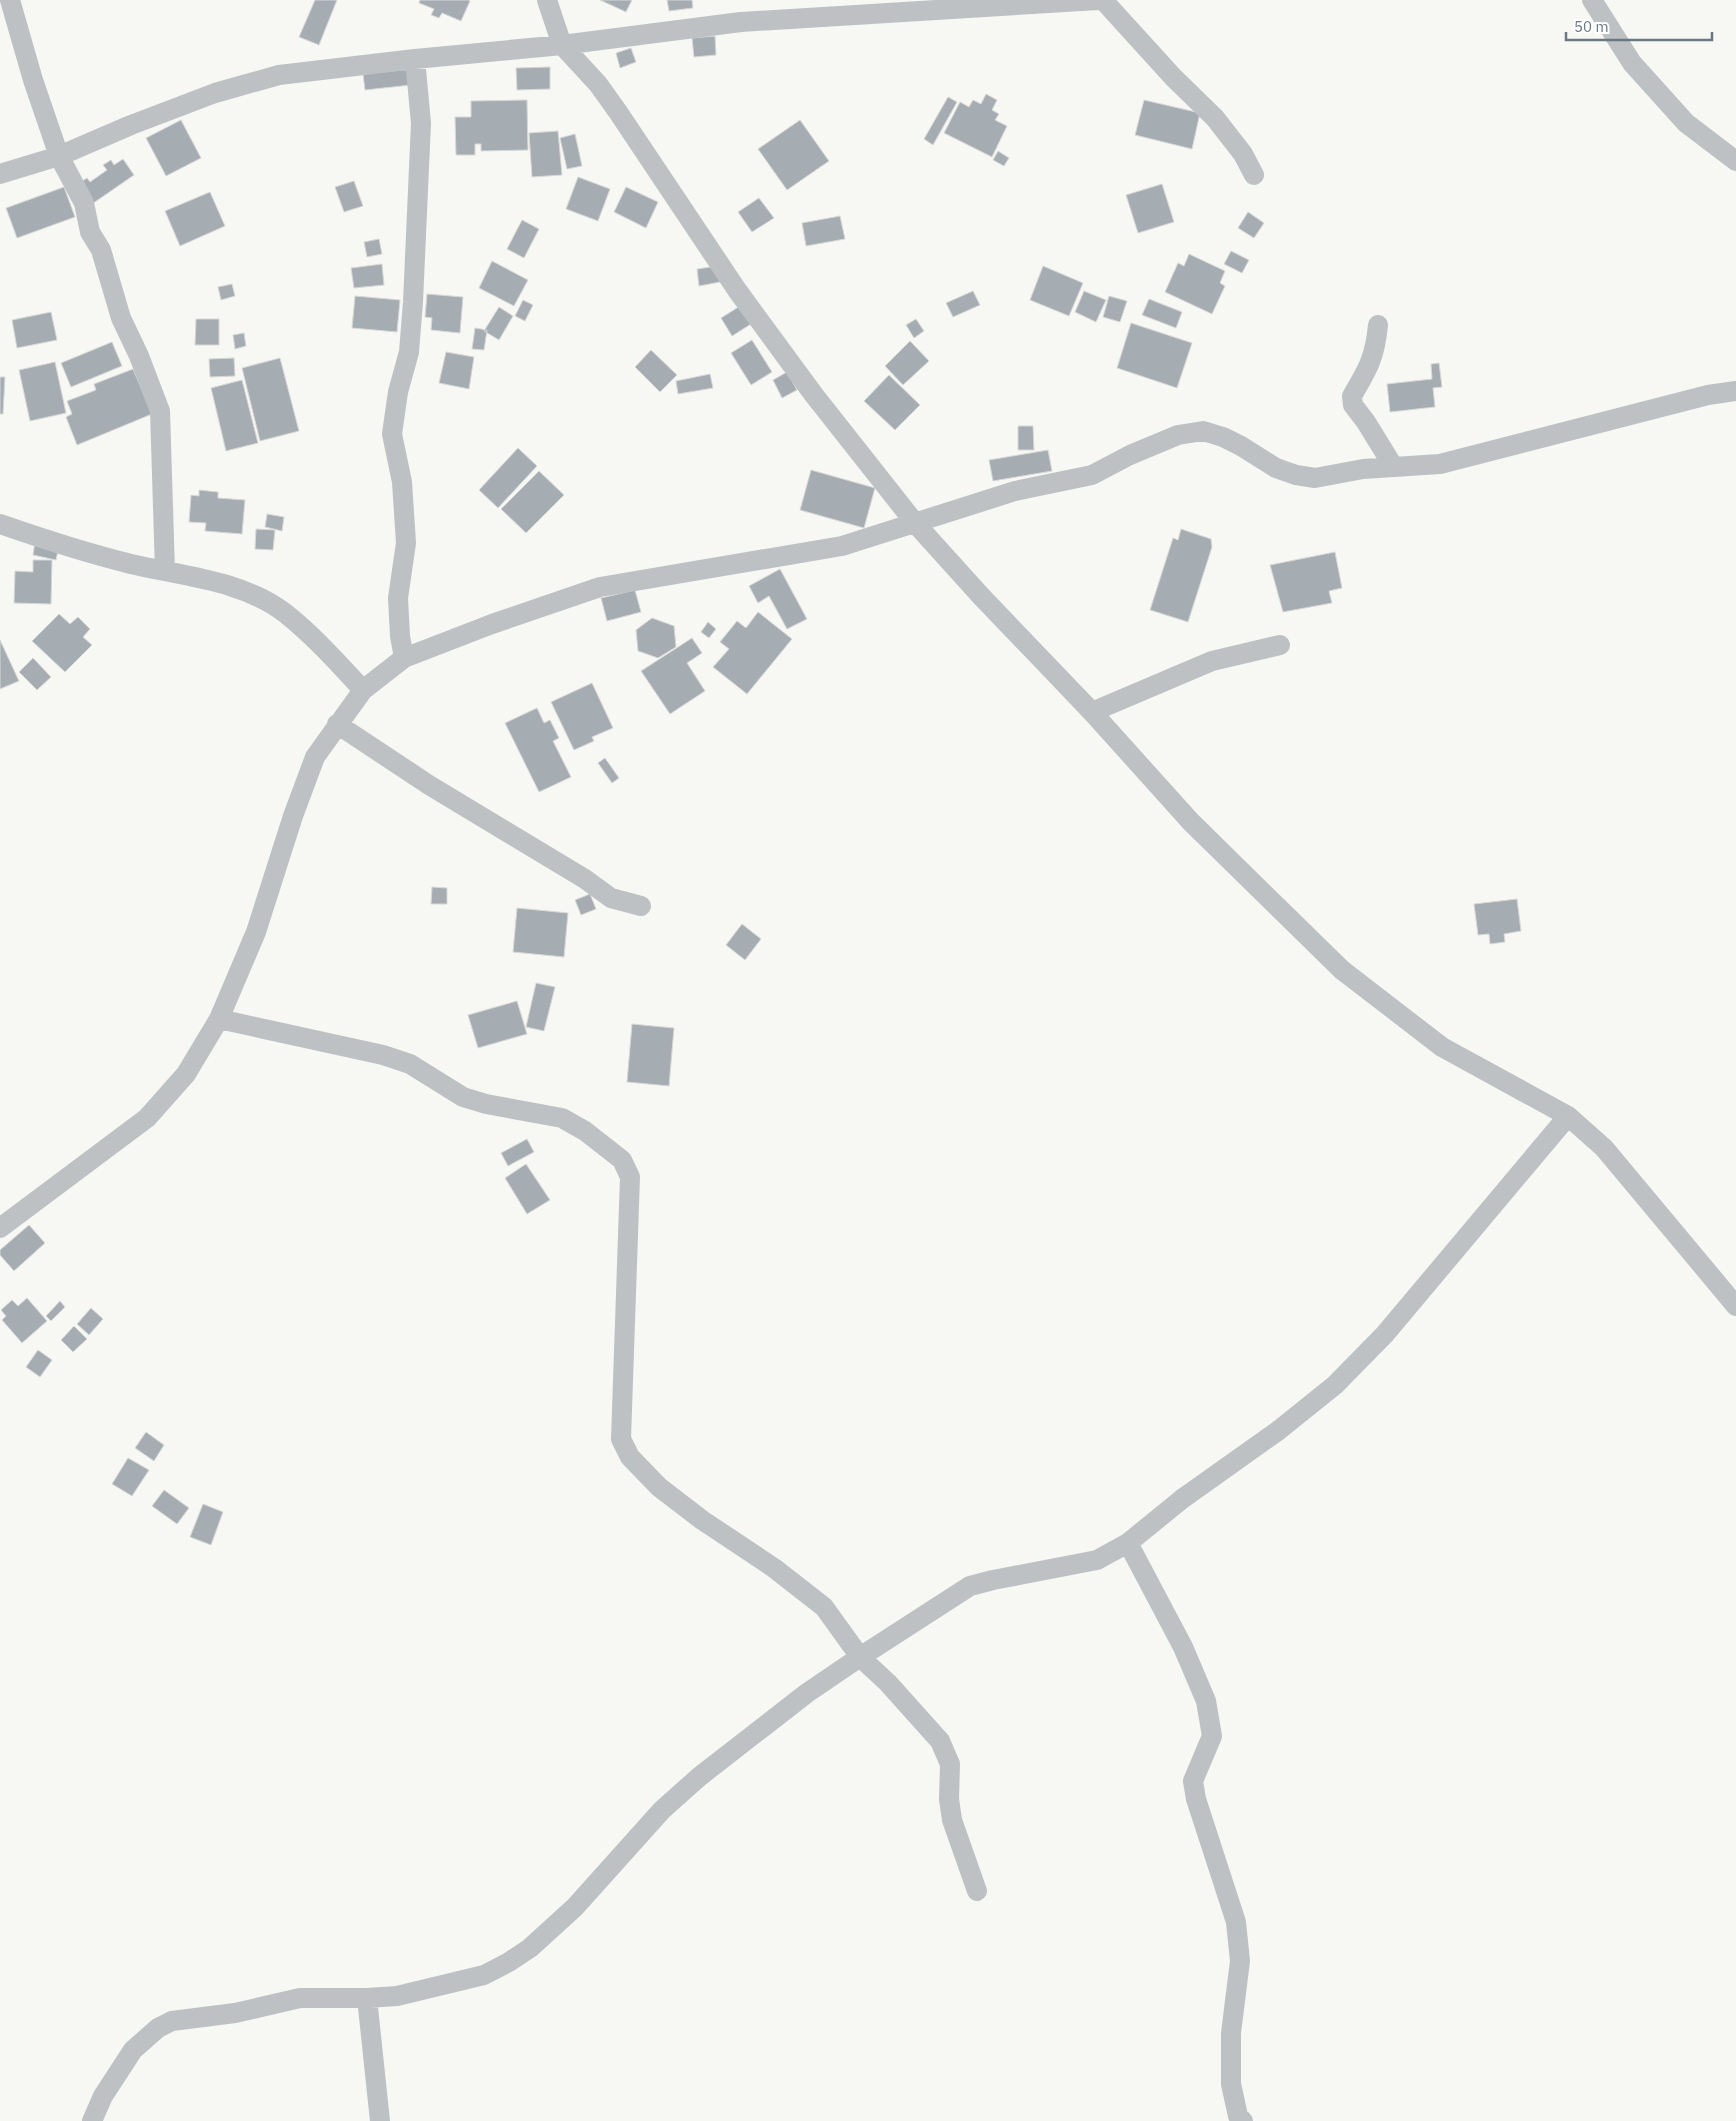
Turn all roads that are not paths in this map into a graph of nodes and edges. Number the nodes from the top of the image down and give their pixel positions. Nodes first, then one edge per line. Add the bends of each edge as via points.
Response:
1 (10, 0) edge
2 (547, 0) edge
3 (1098, 0) edge
4 (1103, 0) edge
5 (1592, 0) edge
6 (1062, 2) edge
7 (562, 45) junction
8 (415, 59) junction
9 (59, 156) junction
10 (1736, 162) edge
11 (0, 174) edge
12 (1254, 175) dead end
13 (1378, 326) dead end
14 (1736, 391) edge
15 (1393, 466) junction
16 (915, 522) junction
17 (0, 524) edge
18 (165, 571) junction
19 (1280, 645) dead end
20 (404, 658) junction
21 (363, 690) junction
22 (1092, 712) junction
23 (338, 724) junction
24 (641, 906) dead end
25 (219, 1019) junction
26 (1568, 1116) junction
27 (0, 1228) edge
28 (1736, 1306) edge
29 (1128, 1543) junction
30 (860, 1657) junction
31 (977, 1890) dead end
32 (367, 1998) junction
33 (92, 2121) edge
34 (380, 2121) edge
35 (1242, 2121) edge

1 - 9 street
2 - 7 street
3 - 6 street
4 - 12 street via 1215,118 1243,154
5 - 10 street via 1632,63 1686,123
6 - 7 street via 742,22
7 - 8 street
7 - 16 street via 598,84 737,290 814,395
8 - 9 street via 279,75 207,96
8 - 20 street via 421,124 414,292 409,352 398,392 392,434 402,482 406,543 398,598
9 - 11 street
9 - 18 street via 84,203 90,232 101,250 121,318 160,411
13 - 15 street via 1375,350 1352,396 1353,405
14 - 15 street via 1708,395 1440,464
15 - 16 street via 1314,478 1296,475 1276,468 1223,437 1203,431 1178,435 1092,475 1015,491
16 - 20 street via 842,546 600,587
16 - 22 street
17 - 18 street
18 - 21 street via 249,593 284,612
19 - 22 street via 1212,660
20 - 21 street
21 - 23 street
22 - 26 street via 1191,822 1342,970 1442,1046
23 - 24 street via 429,785 612,898
23 - 25 street via 315,757 256,932
25 - 27 street via 186,1074 147,1118
25 - 30 street via 383,1055 410,1064 463,1097 562,1118 622,1160 630,1177 621,1439 630,1457 659,1487 824,1607
26 - 28 street via 1604,1148
26 - 29 street via 1385,1334 1335,1385 1279,1430 1182,1498
29 - 30 street via 1097,1560 970,1586
29 - 35 street via 1183,1647 1206,1701 1212,1736 1193,1782 1236,1922 1240,1961 1231,2033 1231,2084
30 - 31 street via 940,1741 950,1764 952,1820
30 - 32 street via 807,1693 699,1777 662,1810 575,1907 530,1948 484,1975 397,1996
32 - 33 street via 300,1998 235,2013 172,2021 158,2028 133,2050 102,2096
32 - 34 street

